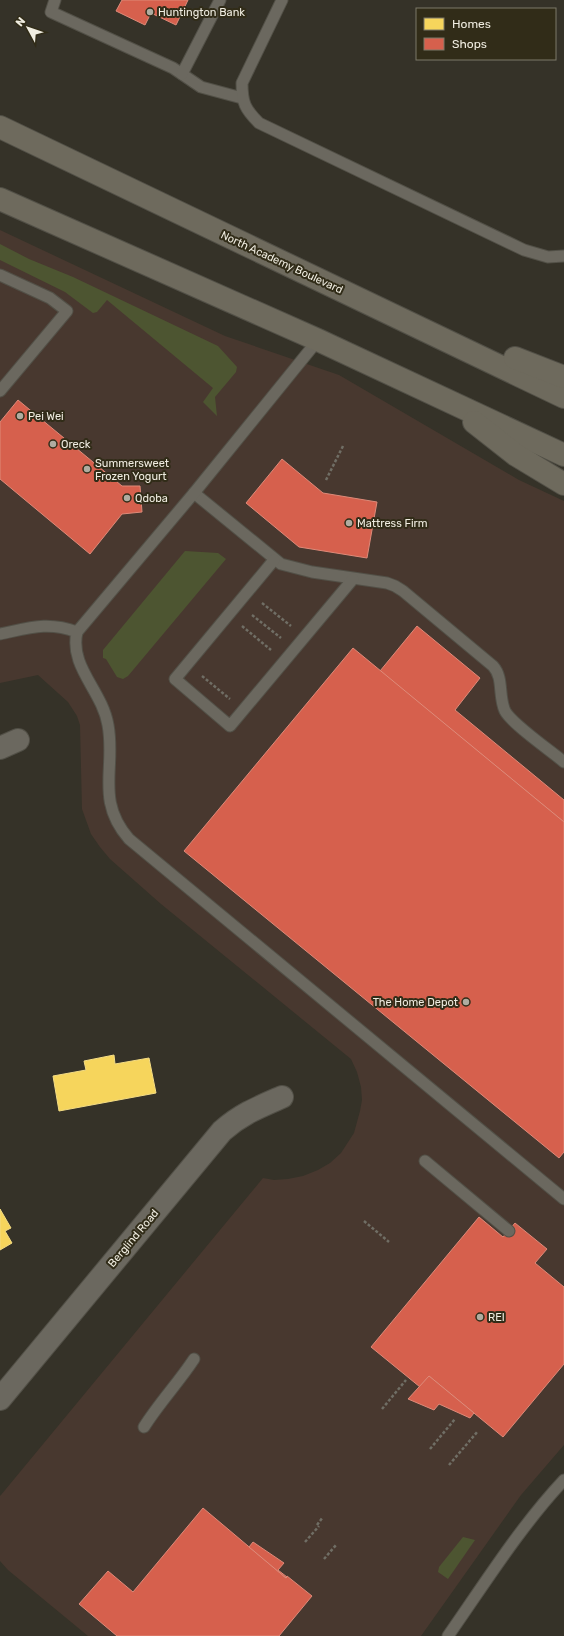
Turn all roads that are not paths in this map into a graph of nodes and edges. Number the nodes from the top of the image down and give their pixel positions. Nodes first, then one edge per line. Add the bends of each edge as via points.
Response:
1 (55, 0) edge
2 (220, 0) edge
3 (282, 0) edge
4 (182, 74) junction
5 (242, 98) junction
6 (0, 127) edge
7 (0, 199) edge
8 (564, 256) edge
9 (0, 275) edge
10 (383, 310) junction
11 (318, 340) junction
12 (564, 377) edge
13 (0, 391) edge
14 (564, 396) edge
15 (441, 397) junction
16 (564, 455) edge
17 (564, 484) edge
18 (194, 492) junction
19 (274, 560) junction
20 (353, 579) junction
21 (77, 632) junction
22 (0, 634) edge
23 (564, 762) edge
24 (282, 1097) dead end
25 (424, 1161) dead end
26 (564, 1199) edge
27 (509, 1230) dead end
28 (194, 1359) dead end
29 (0, 1399) edge
30 (144, 1427) dead end
31 (564, 1480) edge
32 (448, 1636) edge

1 - 4 lane via 51,12
2 - 4 lane
3 - 5 lane via 242,83
4 - 5 lane via 201,87
5 - 8 lane via 247,111 259,123 524,250 548,257
6 - 10 highway, North Academy Boulevard
7 - 11 highway
9 - 13 lane via 50,298 67,311
10 - 12 highway
10 - 14 highway, North Academy Boulevard
11 - 15 highway
11 - 18 lane
15 - 16 highway
15 - 17 highway via 516,455
18 - 19 lane
18 - 21 lane
19 - 20 lane via 292,568
19 - 20 lane via 175,679 230,726
20 - 23 lane via 395,586 493,666 498,673 502,703 509,716
21 - 22 lane via 55,625
21 - 26 lane via 77,657 98,696 108,725 111,806 117,824 129,839
24 - 29 street, Berglind Road via 245,1113 222,1131
25 - 27 lane
28 - 30 lane
31 - 32 lane via 507,1550

